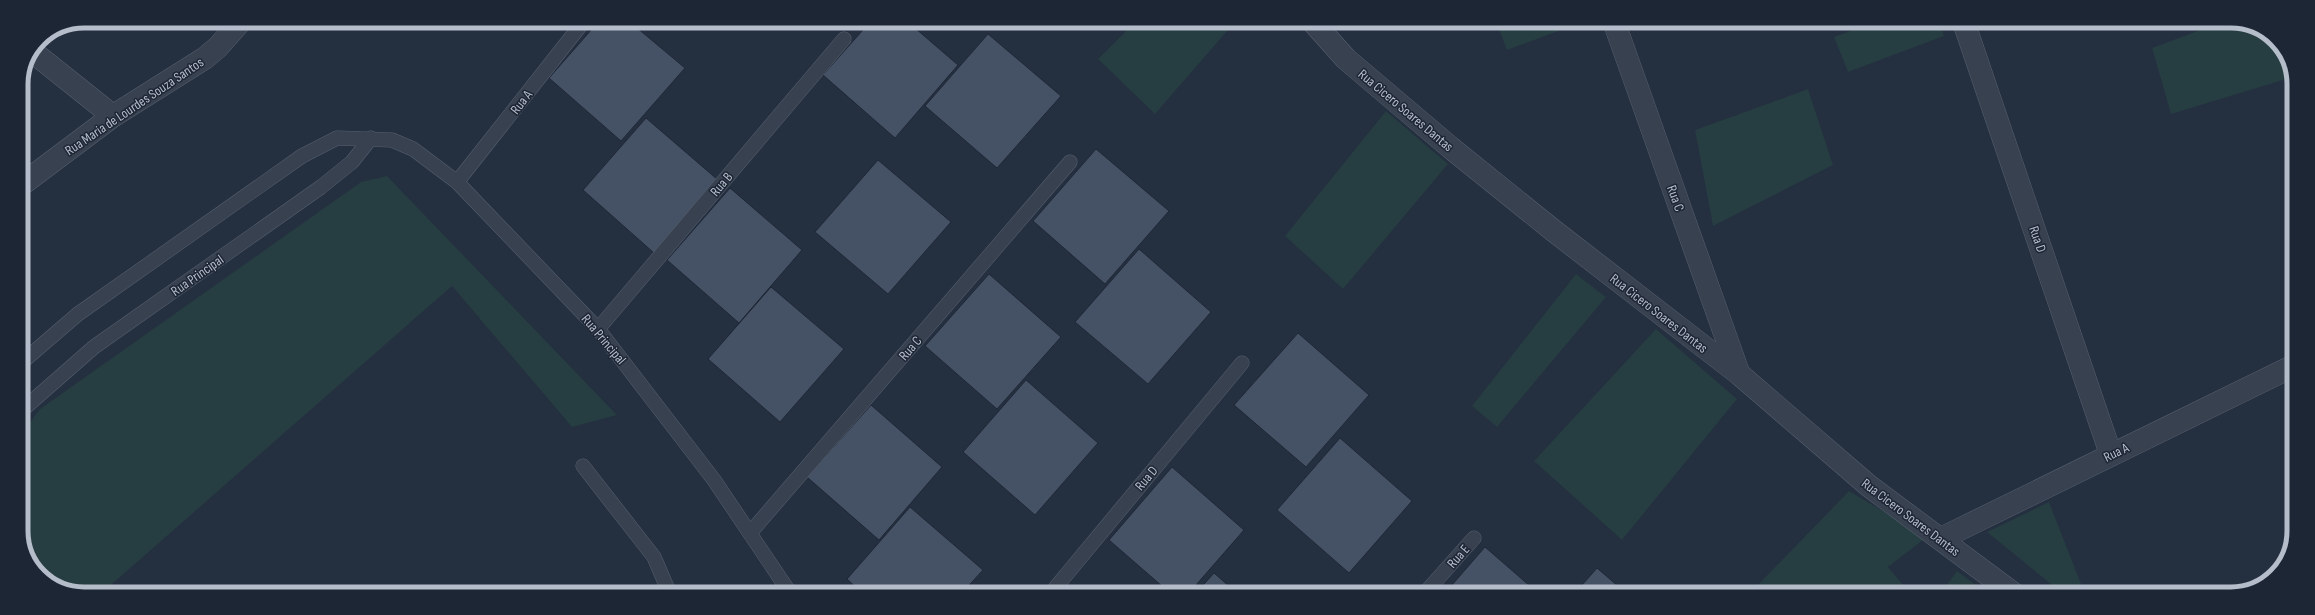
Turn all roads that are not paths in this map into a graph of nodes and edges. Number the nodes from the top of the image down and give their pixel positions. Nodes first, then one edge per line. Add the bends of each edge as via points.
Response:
1 (235, 28) edge
2 (579, 28) edge
3 (1318, 28) edge
4 (1616, 28) edge
5 (1966, 28) edge
6 (844, 39) dead end
7 (36, 54) edge
8 (113, 116) junction
9 (371, 138) junction
10 (1070, 162) dead end
11 (28, 180) edge
12 (457, 182) junction
13 (598, 329) junction
14 (28, 358) edge
15 (1242, 362) dead end
16 (2287, 369) edge
17 (1739, 374) junction
18 (28, 405) edge
19 (2111, 455) junction
20 (583, 466) dead end
21 (750, 533) junction
22 (1474, 538) dead end
23 (1940, 539) junction
24 (667, 587) edge
25 (786, 587) edge
26 (1056, 587) edge
27 (1430, 587) edge
28 (2005, 587) edge

1 - 8 street, Rua Maria de Lourdes Souza Santos via 205,58
2 - 12 lane, Rua A
3 - 17 street, Rua Cicero Soares Dantas via 1346,59 1451,148
4 - 17 street, Rua C
5 - 19 street, Rua D
6 - 13 lane, Rua B
7 - 8 street
8 - 11 street, Rua Maria de Lourdes Souza Santos
9 - 12 lane, Rua Principal via 392,140 414,149
9 - 14 lane, Rua Principal via 337,138 302,156 78,314
9 - 18 lane, Rua Principal via 352,162 321,187 94,348
10 - 21 lane, Rua C
12 - 13 lane, Rua Principal
13 - 21 lane, Rua Principal via 714,480
15 - 26 lane, Rua D
16 - 19 street, Rua A
17 - 23 street, Rua Cicero Soares Dantas via 1869,486
19 - 23 street, Rua A
20 - 24 lane via 654,557
21 - 25 lane, Rua Principal
22 - 27 lane, Rua E
23 - 28 street, Rua Cicero Soares Dantas

